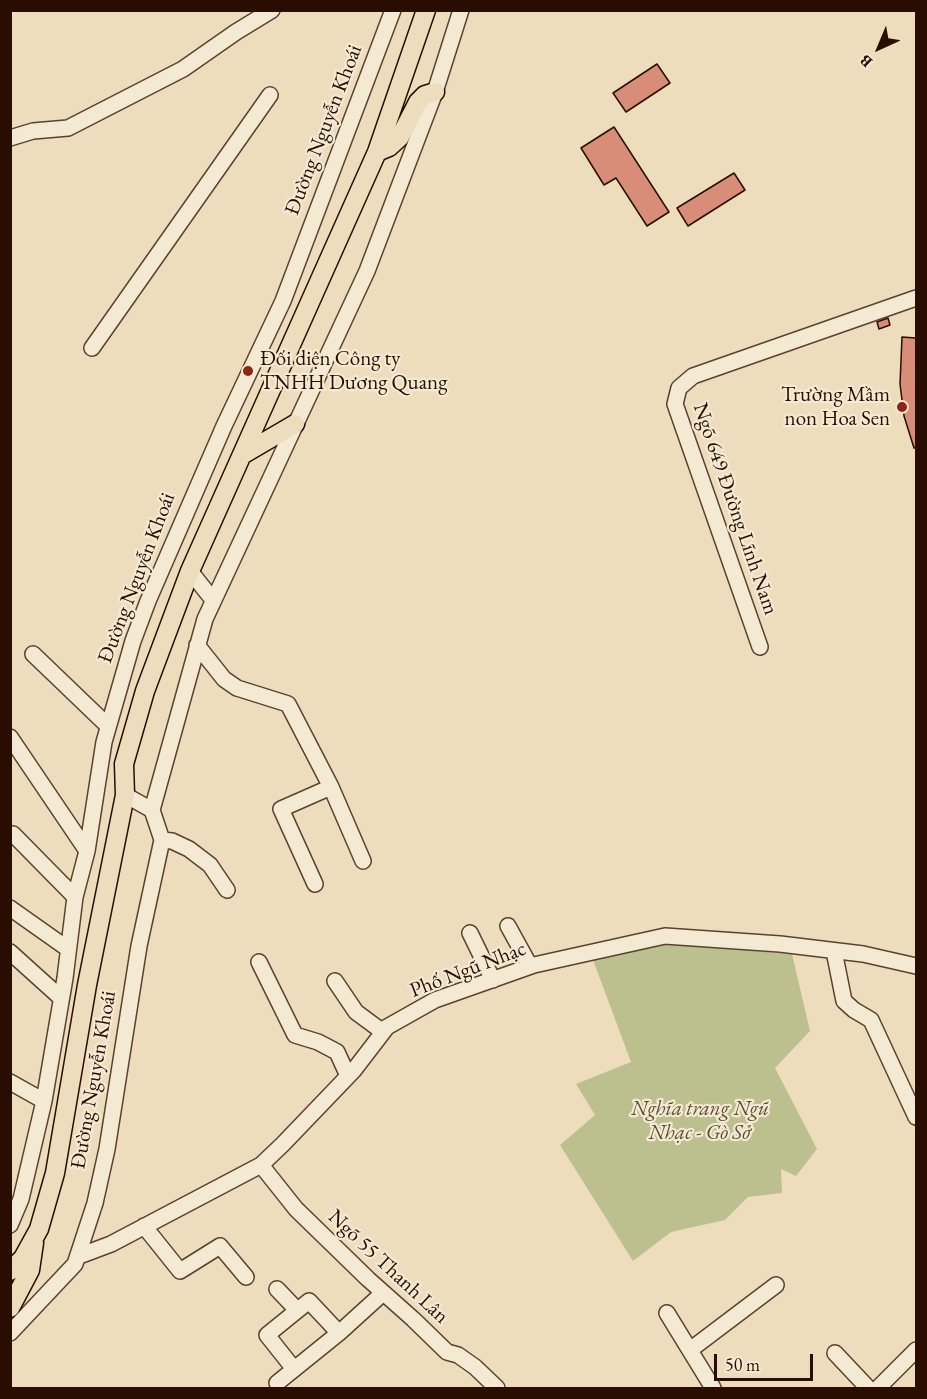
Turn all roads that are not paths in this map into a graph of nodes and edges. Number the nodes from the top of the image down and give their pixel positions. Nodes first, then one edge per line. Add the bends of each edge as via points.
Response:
1 (272, 10) edge
2 (393, 10) edge
3 (426, 10) edge
4 (460, 10) edge
5 (435, 92) junction
6 (270, 95) dead end
7 (10, 138) edge
8 (377, 152) junction
9 (916, 298) edge
10 (92, 348) dead end
11 (295, 424) junction
12 (242, 455) junction
13 (190, 571) junction
14 (213, 600) junction
15 (197, 645) junction
16 (760, 647) dead end
17 (33, 654) dead end
18 (108, 726) junction
19 (10, 737) edge
20 (331, 787) junction
21 (124, 795) junction
22 (152, 810) junction
23 (13, 834) dead end
24 (162, 840) junction
25 (87, 851) junction
26 (363, 861) dead end
27 (315, 884) dead end
28 (227, 890) dead end
29 (75, 897) junction
30 (10, 908) edge
31 (508, 926) dead end
32 (470, 933) dead end
33 (68, 949) junction
34 (834, 951) junction
35 (10, 952) edge
36 (259, 962) dead end
37 (530, 966) junction
38 (916, 966) edge
39 (493, 980) junction
40 (335, 981) dead end
41 (61, 999) junction
42 (383, 1032) junction
43 (348, 1076) junction
44 (10, 1082) edge
45 (45, 1101) junction
46 (916, 1117) edge
47 (261, 1165) junction
48 (10, 1225) edge
49 (144, 1226) junction
50 (34, 1240) junction
51 (79, 1256) junction
52 (10, 1271) edge
53 (246, 1277) dead end
54 (776, 1285) dead end
55 (277, 1289) dead end
56 (383, 1293) junction
57 (10, 1308) edge
58 (297, 1310) junction
59 (667, 1313) dead end
60 (10, 1333) edge
61 (339, 1333) junction
62 (690, 1350) junction
63 (835, 1353) dead end
64 (914, 1358) edge
65 (294, 1369) junction
66 (277, 1383) dead end
67 (497, 1389) edge
68 (713, 1389) edge
69 (868, 1389) edge
70 (878, 1389) edge

1 - 7 street via 183,69 68,128
2 - 18 street, Đường Nguyễn Khoái via 283,301 148,601
3 - 8 main road, Đường Nguyễn Khoái
4 - 5 street
5 - 8 main road via 418,102 400,137
5 - 11 street via 367,271
6 - 10 street
8 - 12 main road, Đường Nguyễn Khoái
9 - 16 street, Ngõ 649 Đường Lĩnh Nam via 693,376 679,388 675,404
11 - 12 main road
11 - 14 street
12 - 13 main road, Đường Nguyễn Khoái
13 - 14 street
13 - 21 main road, Đường Nguyễn Khoái via 145,691 124,764
14 - 15 street
15 - 20 street via 224,679 237,688 288,704
15 - 22 street
17 - 18 street
18 - 25 street, Đường Nguyễn Khoái
19 - 25 street
20 - 26 street
20 - 27 street via 281,808
21 - 22 street
21 - 50 main road, Đường Nguyễn Khoái via 55,1173
22 - 24 street
23 - 29 street
24 - 28 street via 172,840 210,865
24 - 51 street, Đường Nguyễn Khoái via 139,946 107,1149
25 - 29 street, Đường Nguyễn Khoái
29 - 33 street, Đường Nguyễn Khoái
30 - 33 street
31 - 37 street
32 - 39 street
33 - 41 street, Đường Nguyễn Khoái
34 - 37 street, Phố Ngũ Nhạc via 665,936
34 - 38 street, Phố Ngũ Nhạc
34 - 46 street via 844,1001 872,1020
35 - 41 street
36 - 43 street via 295,1035 337,1052
37 - 39 street, Phố Ngũ Nhạc
39 - 42 street, Phố Ngũ Nhạc via 435,1000
40 - 42 street via 356,1012
41 - 45 street, Đường Nguyễn Khoái
42 - 43 street, Phố Ngũ Nhạc
43 - 47 street, Phố Ngũ Nhạc
44 - 45 street
45 - 48 street, Đường Nguyễn Khoái via 21,1199
47 - 49 street, Phố Ngũ Nhạc
47 - 56 street, Ngõ 55 Thanh Lân via 296,1209
49 - 51 street, Phố Ngũ Nhạc
49 - 53 street via 180,1271 220,1246
50 - 52 main road, Đường Nguyễn Khoái
50 - 57 main road via 30,1270
51 - 60 street, Đường Nguyễn Khoái via 70,1271
54 - 62 street
55 - 58 street
56 - 61 street
56 - 67 street, Ngõ 55 Thanh Lân via 447,1352 475,1367
58 - 61 street via 309,1301
58 - 65 street via 267,1335
59 - 62 street
61 - 65 street
62 - 68 street
63 - 69 street
64 - 70 street
65 - 66 street

